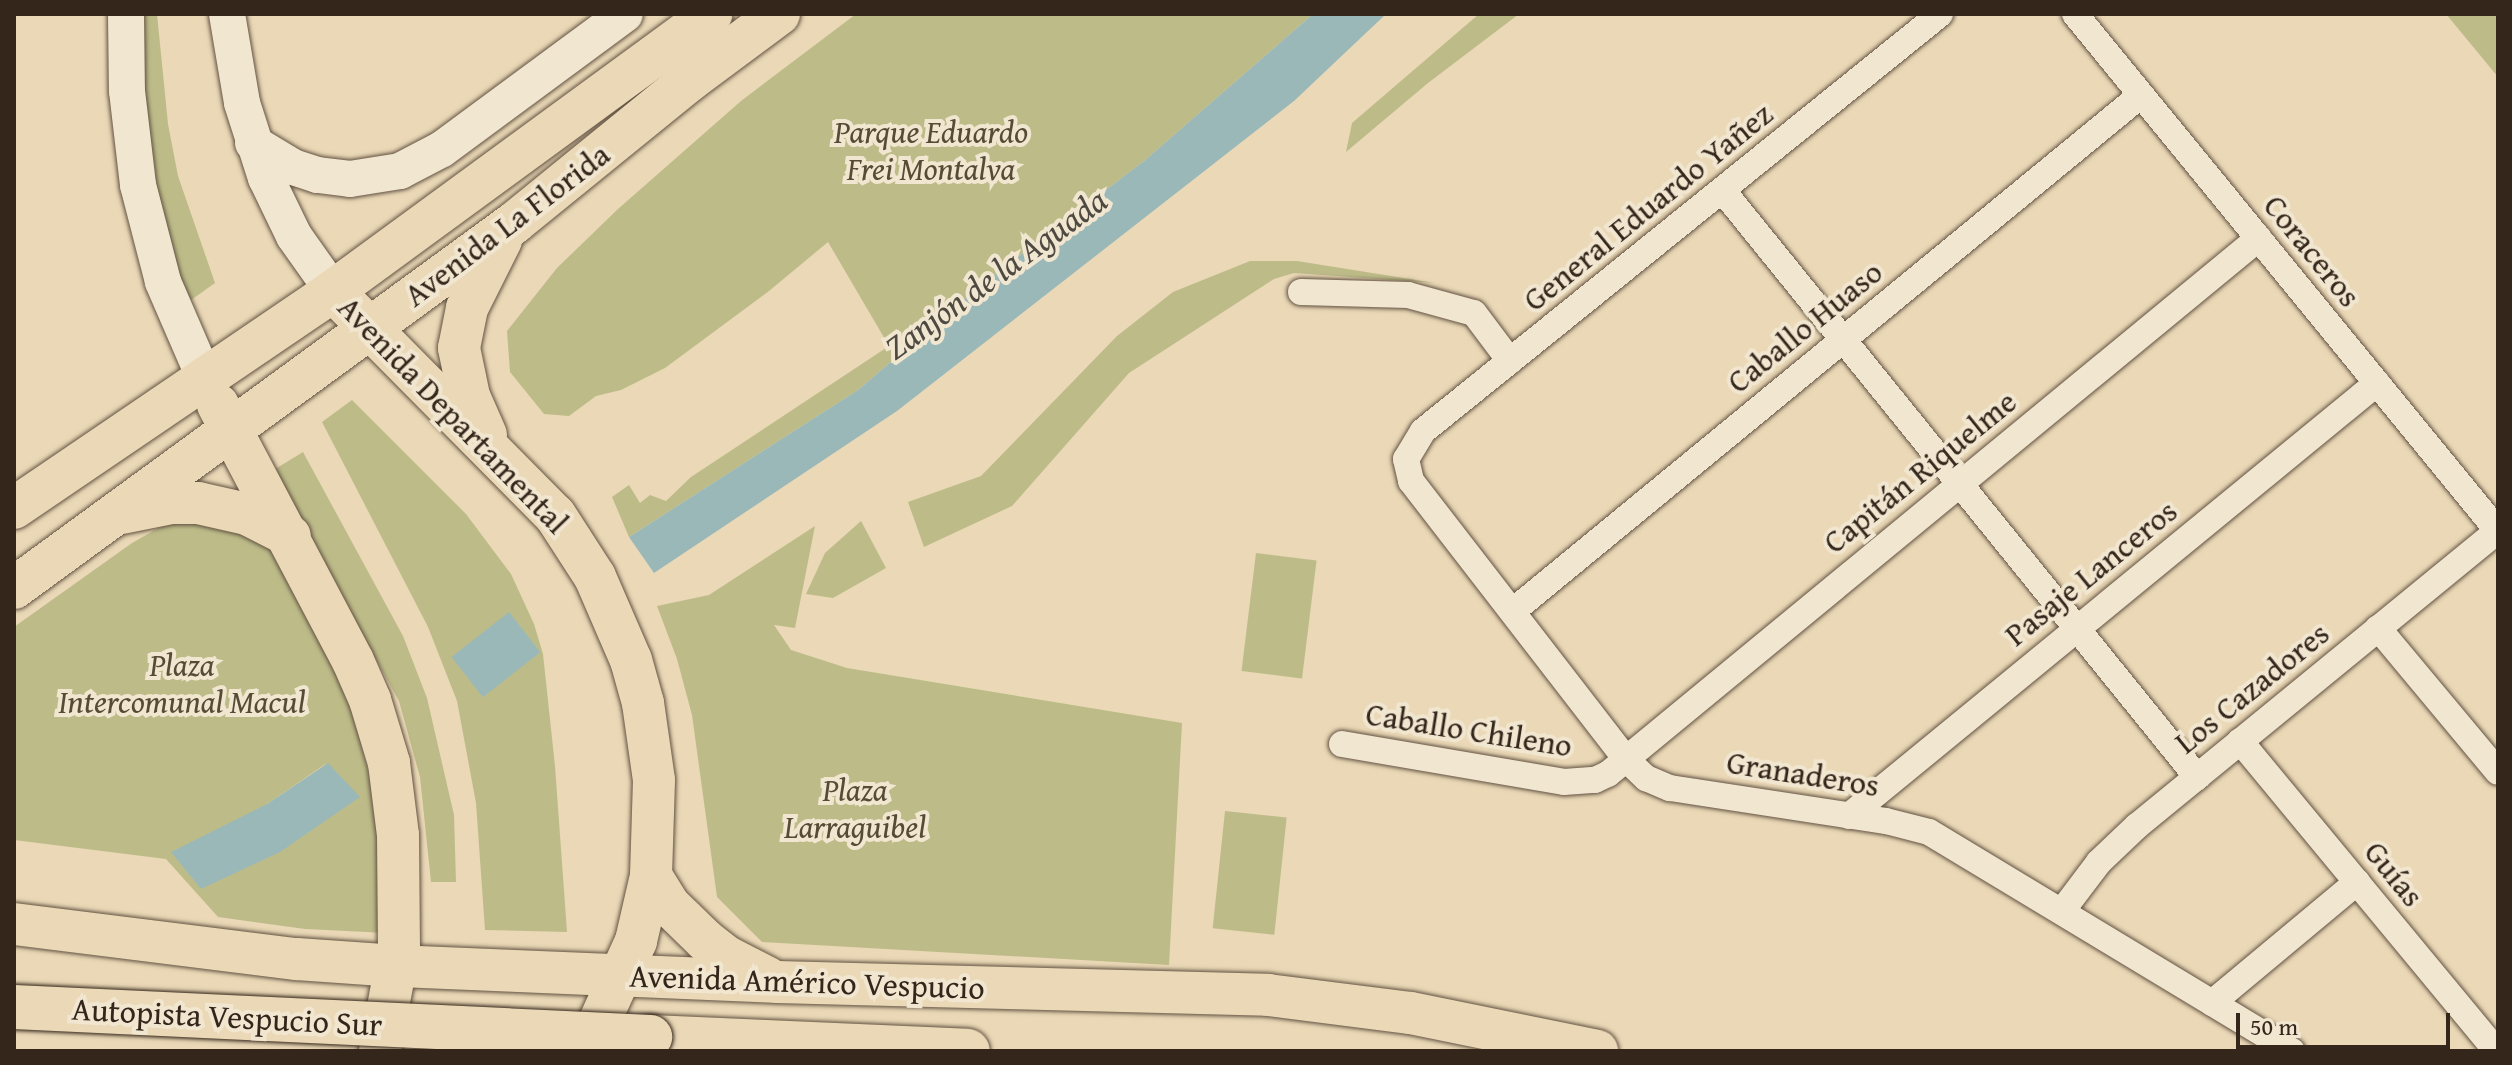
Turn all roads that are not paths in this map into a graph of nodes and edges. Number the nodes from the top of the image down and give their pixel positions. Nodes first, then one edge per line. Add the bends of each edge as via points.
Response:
1 (126, 14) edge
2 (227, 14) edge
3 (625, 14) edge
4 (711, 14) edge
5 (779, 14) edge
6 (1940, 14) edge
7 (2075, 14) edge
8 (2141, 95) junction
9 (253, 143) junction
10 (1723, 191) junction
11 (514, 223) junction
12 (2259, 238) junction
13 (333, 291) junction
14 (1301, 292) dead end
15 (372, 327) junction
16 (1844, 339) junction
17 (1510, 361) junction
18 (205, 379) junction
19 (2377, 383) junction
20 (230, 429) junction
21 (498, 457) junction
22 (1406, 459) joint
23 (1959, 483) junction
24 (14, 508) edge
25 (113, 515) junction
26 (2498, 530) edge
27 (290, 536) junction
28 (14, 588) edge
29 (1513, 611) junction
30 (2077, 628) junction
31 (2378, 628) junction
32 (2240, 741) junction
33 (1342, 744) dead end
34 (1626, 759) junction
35 (2498, 772) edge
36 (2197, 777) junction
37 (1849, 816) junction
38 (651, 876) junction
39 (2357, 882) junction
40 (2062, 911) junction
41 (14, 924) edge
42 (397, 966) junction
43 (623, 976) junction
44 (777, 982) junction
45 (2212, 1003) junction
46 (14, 1007) edge
47 (380, 1051) edge
48 (586, 1051) edge
49 (968, 1051) edge
50 (1597, 1051) edge
51 (2292, 1051) edge
52 (2496, 1051) edge

1 - 18 main road via 127,91 138,185 163,282
2 - 9 main road, Avenida Departamental
3 - 9 main road via 442,149 400,171 350,179 318,175
4 - 13 main road, Avenida La Florida
5 - 11 main road, Avenida La Florida
6 - 10 street, General Eduardo Yañez
7 - 8 street, Coraceros
8 - 12 street, Coraceros
8 - 16 street, Caballo Huaso
9 - 13 main road, Avenida Departamental via 289,227
10 - 16 street
10 - 17 street, General Eduardo Yañez
11 - 15 main road, Avenida La Florida
11 - 21 main road via 482,272 459,348 469,396
12 - 19 street, Coraceros
12 - 23 street, Capitán Riquelme
13 - 15 main road, Avenida Departamental
13 - 18 main road, Avenida La Florida
14 - 17 street via 1408,295 1474,313
15 - 20 main road, Avenida La Florida
15 - 21 main road, Avenida Departamental
16 - 23 street
16 - 29 street, Caballo Huaso
17 - 22 street, General Eduardo Yañez via 1423,431
18 - 20 main road
18 - 24 main road, Avenida La Florida
19 - 26 street, Coraceros
19 - 30 street, Pasaje Lanceros
20 - 25 main road, Avenida La Florida
20 - 27 main road
21 - 38 main road, Avenida Departamental via 569,535 595,577 631,660 654,780
22 - 29 street, Granaderos via 1416,491
23 - 30 street
23 - 34 street, Capitán Riquelme
25 - 27 main road via 198,503 247,514
25 - 28 main road, Avenida La Florida
26 - 31 street, Los Cazadores
27 - 42 main road via 364,687 389,763 401,880
29 - 34 street, Granaderos
30 - 36 street
30 - 37 street, Pasaje Lanceros
31 - 32 street, Los Cazadores
31 - 35 street
32 - 36 street, Los Cazadores
32 - 39 street, Guías
33 - 34 street, Caballo Chileno via 1580,783 1608,774
34 - 37 street, Granaderos via 1646,778 1670,788
36 - 40 street, Los Cazadores via 2115,845
37 - 40 street, Granaderos via 1929,832
38 - 43 main road, Avenida Departamental
38 - 44 main road via 670,906 705,940
39 - 45 street
39 - 52 street, Guías
40 - 45 street, Granaderos
41 - 42 main road, Avenida Américo Vespucio via 269,956
42 - 43 main road, Avenida Américo Vespucio
42 - 47 main road
43 - 44 main road, Avenida Américo Vespucio
43 - 48 main road, Avenida Departamental
44 - 50 main road, Avenida Américo Vespucio via 1268,995 1411,1013
45 - 51 street, Granaderos
46 - 49 highway, Autopista Vespucio Sur, bridge

